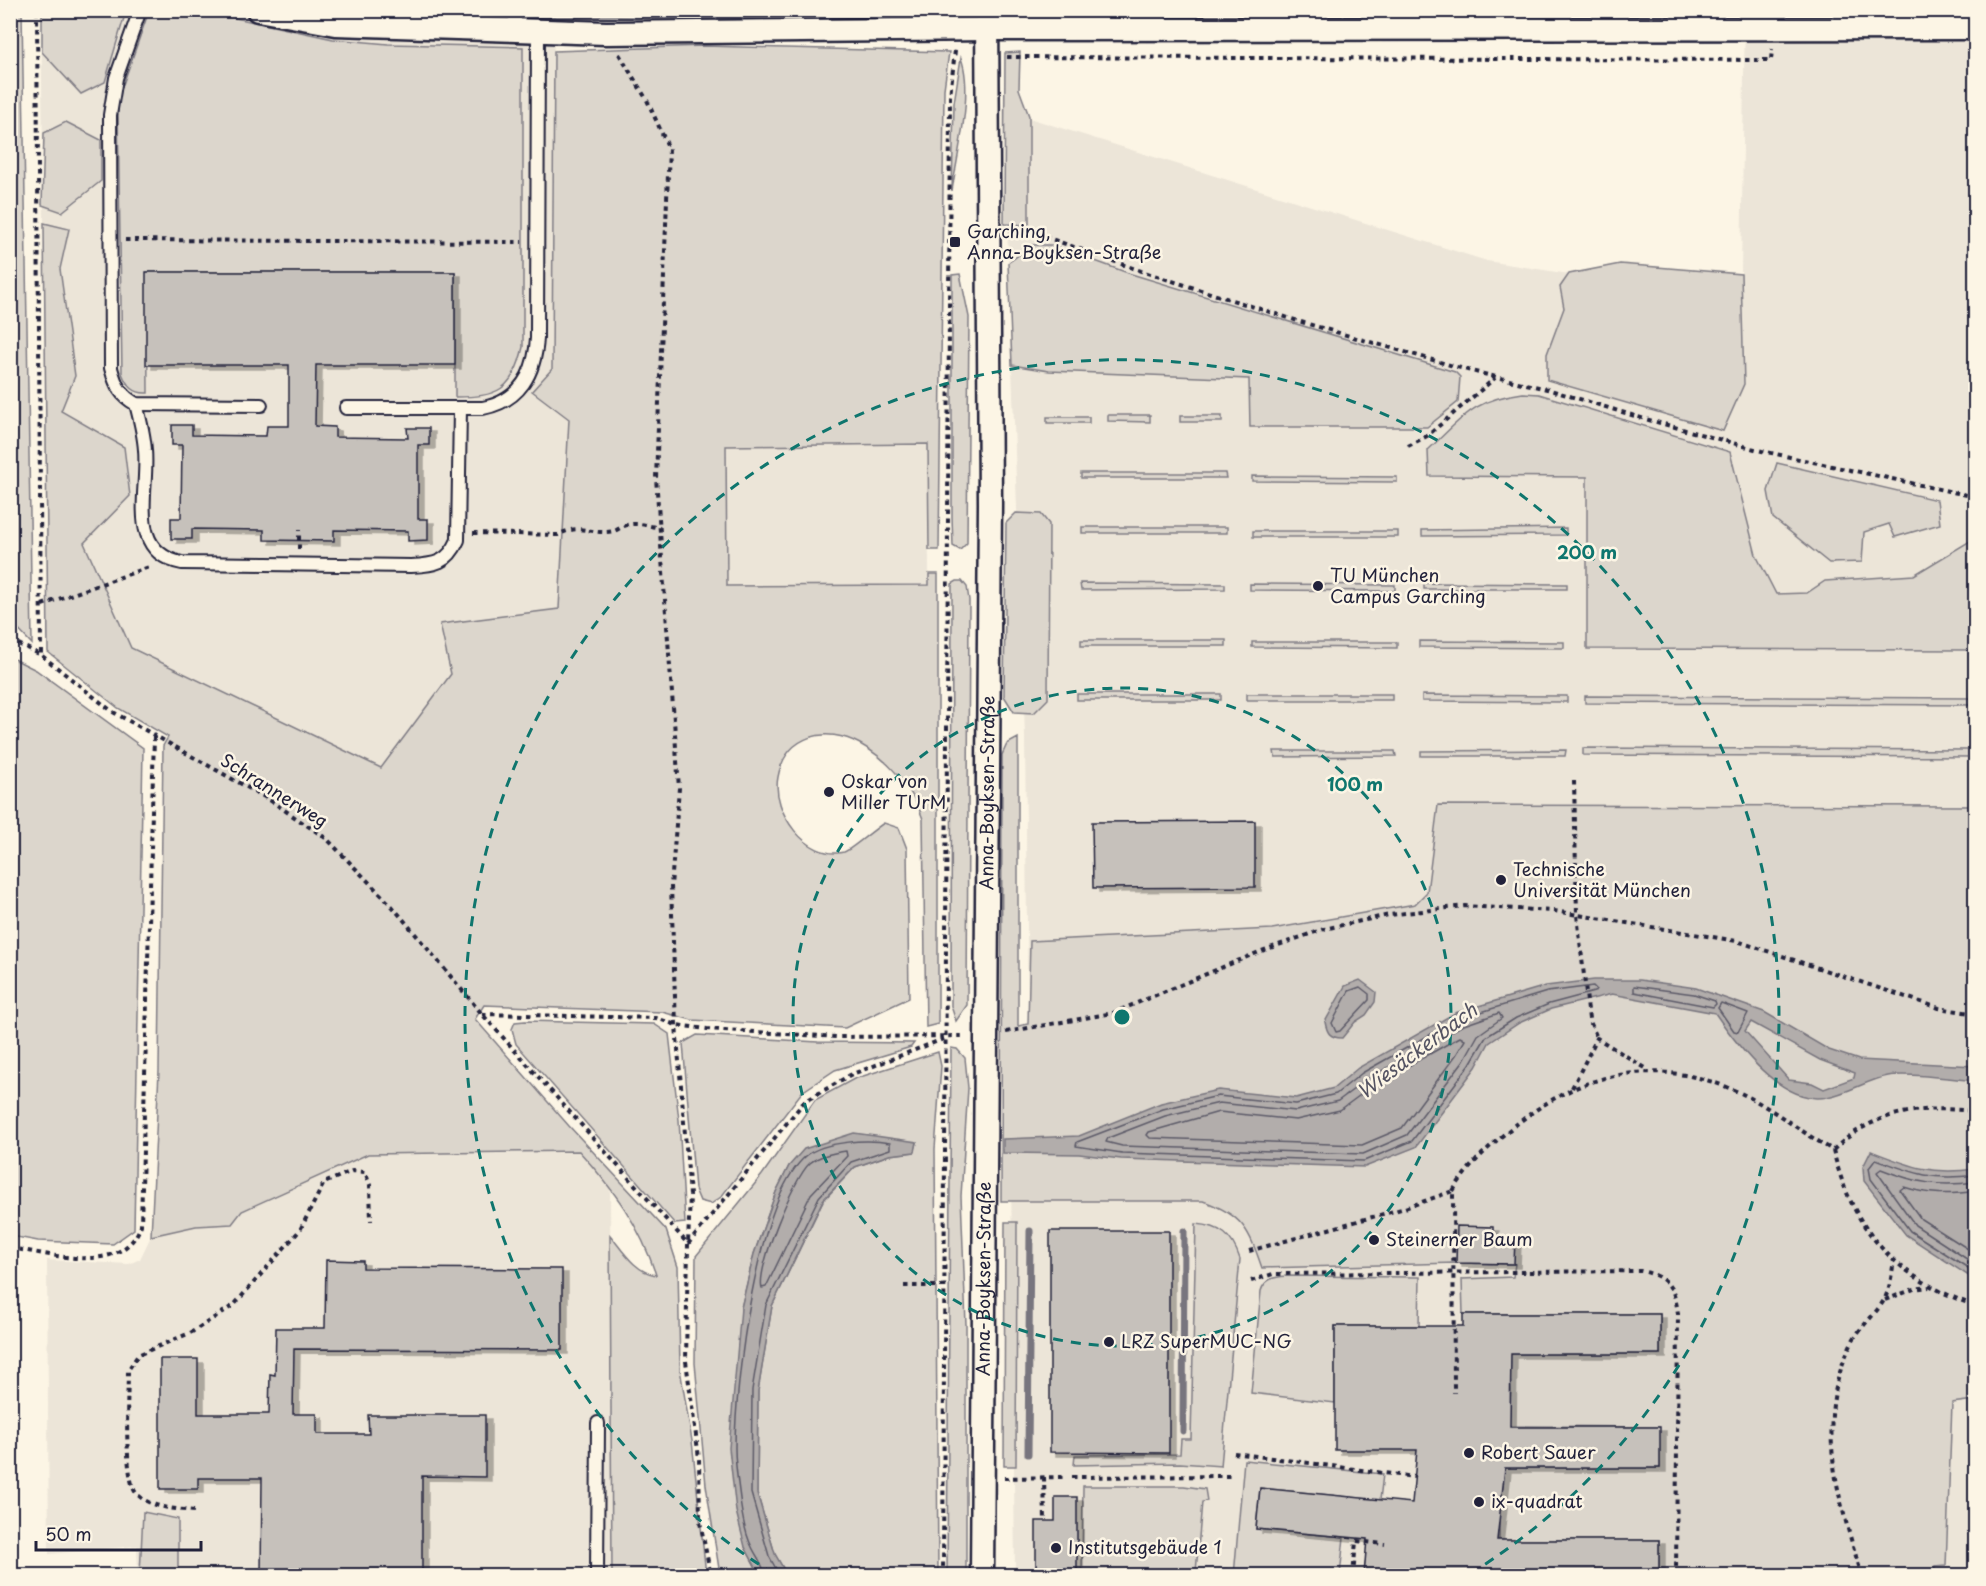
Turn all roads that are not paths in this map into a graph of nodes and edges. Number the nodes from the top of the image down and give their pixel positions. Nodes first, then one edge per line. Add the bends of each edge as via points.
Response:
1 (141, 10) edge
2 (258, 10) edge
3 (474, 10) edge
4 (988, 20) edge
5 (515, 21) edge
6 (1976, 28) edge
7 (451, 29) junction
8 (538, 32) junction
9 (136, 404) junction
10 (261, 405) dead end
11 (346, 408) dead end
12 (460, 408) junction
13 (598, 1423) dead end
14 (597, 1575) edge
15 (982, 1575) edge

1 - 9 lane via 116,78 110,115 111,368 123,396
2 - 7 street via 336,24
3 - 7 lane
4 - 6 street
4 - 8 street via 957,29
4 - 15 street, Anna-Boyksen-Straße via 990,503
5 - 7 street
5 - 8 street
8 - 12 lane via 537,338 532,370 526,382 504,402 483,408
9 - 10 lane
9 - 12 lane via 145,452 146,532 160,555 169,560 430,566 449,556 458,533
11 - 12 lane
13 - 14 lane

